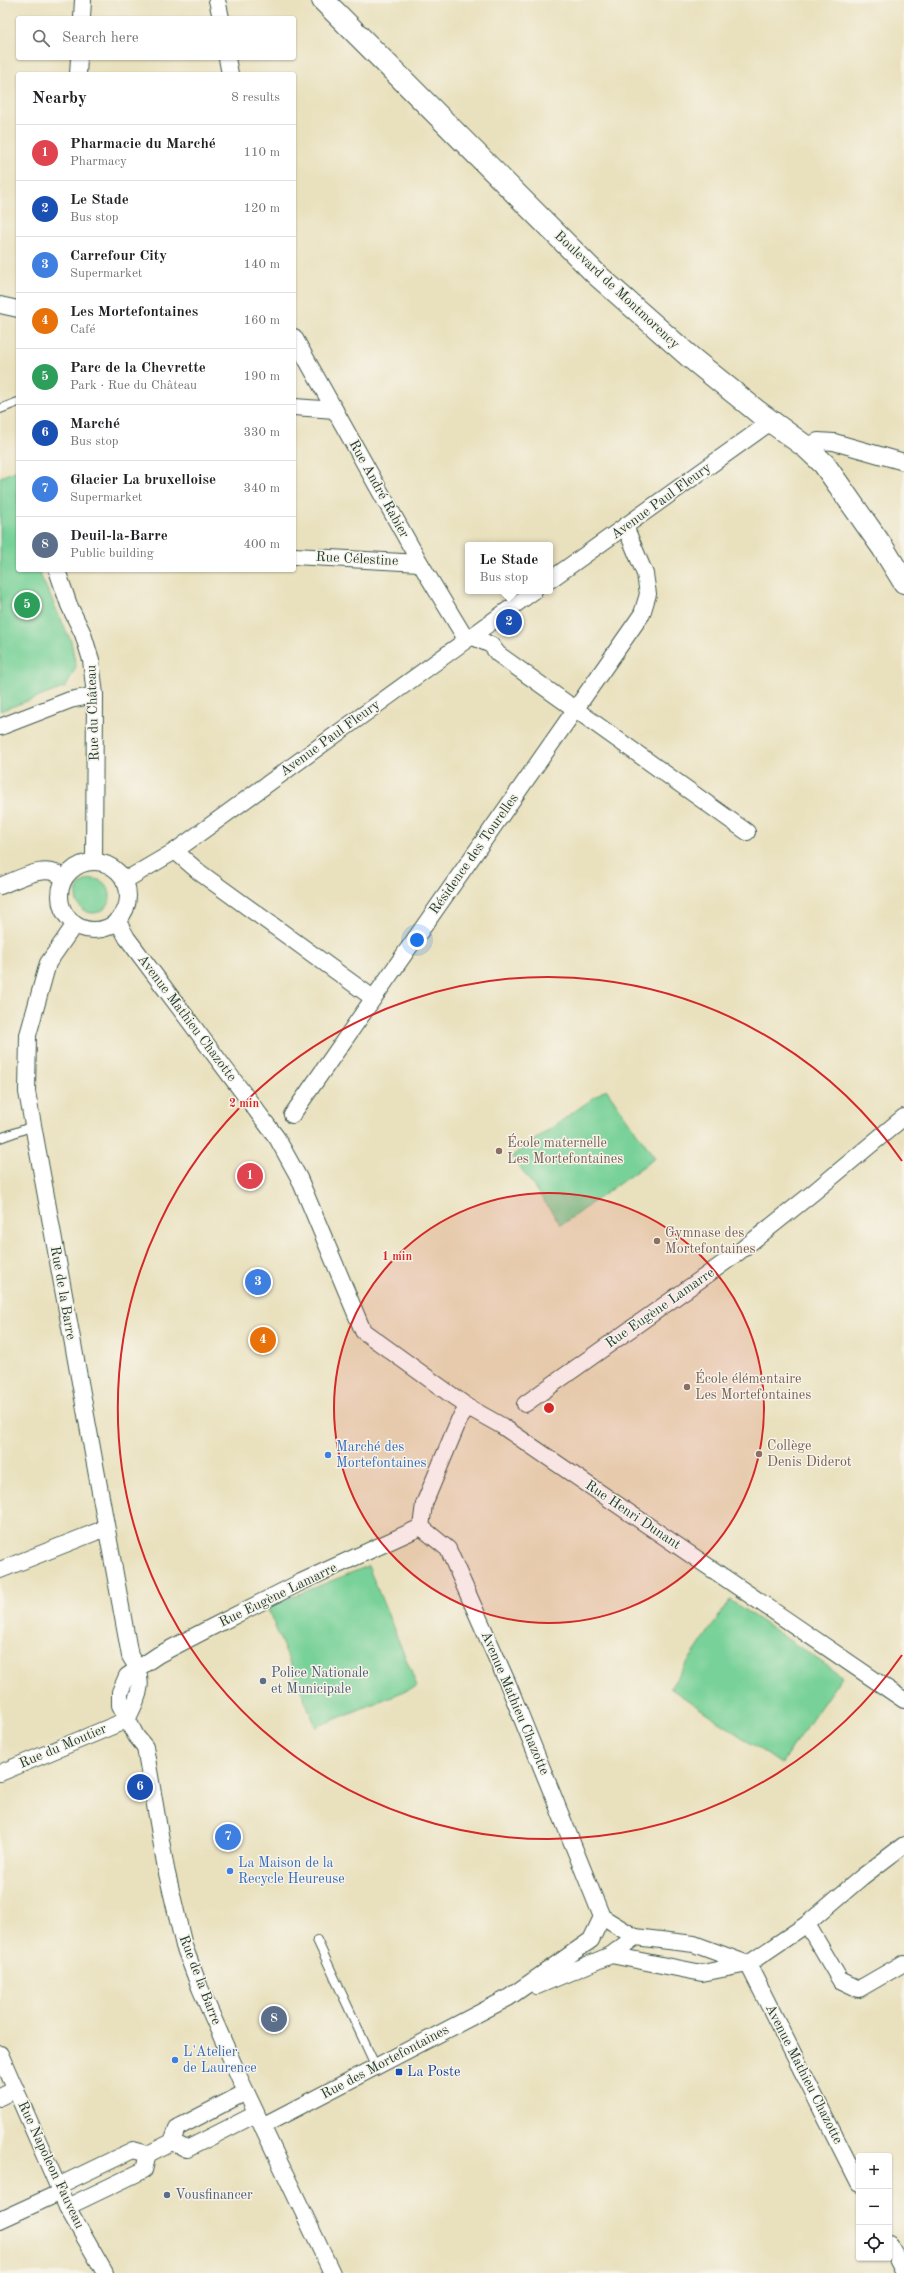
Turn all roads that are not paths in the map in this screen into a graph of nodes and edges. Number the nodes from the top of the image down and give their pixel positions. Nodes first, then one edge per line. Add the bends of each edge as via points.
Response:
1 (83, 0) edge
2 (217, 0) edge
3 (323, 0) edge
4 (82, 16) edge
5 (220, 16) edge
6 (79, 60) edge
7 (227, 60) edge
8 (78, 72) edge
9 (230, 72) edge
10 (0, 305) edge
11 (16, 309) edge
12 (296, 341) edge
13 (16, 403) edge
14 (296, 407) edge
15 (0, 409) edge
16 (335, 410) junction
17 (772, 421) junction
18 (806, 447) junction
19 (904, 462) edge
20 (625, 526) junction
21 (296, 556) edge
22 (420, 563) junction
23 (58, 572) edge
24 (553, 578) edge
25 (904, 582) edge
26 (530, 594) edge
27 (468, 637) junction
28 (95, 695) junction
29 (575, 711) junction
30 (0, 727) edge
31 (747, 832) dead end
32 (175, 851) junction
33 (94, 862) junction
34 (64, 879) junction
35 (124, 881) junction
36 (0, 886) edge
37 (117, 920) junction
38 (75, 924) junction
39 (373, 998) junction
40 (292, 1115) dead end
41 (904, 1117) edge
42 (33, 1126) junction
43 (0, 1138) edge
44 (363, 1331) joint
45 (525, 1404) dead end
46 (468, 1407) junction
47 (106, 1528) junction
48 (421, 1528) junction
49 (0, 1570) edge
50 (138, 1668) junction
51 (904, 1700) edge
52 (127, 1720) junction
53 (0, 1773) edge
54 (904, 1845) edge
55 (602, 1917) junction
56 (807, 1924) junction
57 (635, 1937) junction
58 (317, 1940) dead end
59 (611, 1955) junction
60 (904, 1963) edge
61 (748, 1964) junction
62 (508, 1998) junction
63 (0, 2054) edge
64 (376, 2067) junction
65 (16, 2090) junction
66 (246, 2092) junction
67 (0, 2097) edge
68 (259, 2120) junction
69 (172, 2142) junction
70 (148, 2154) junction
71 (856, 2178) edge
72 (60, 2189) junction
73 (67, 2207) junction
74 (0, 2220) edge
75 (892, 2249) edge
76 (904, 2272) edge
77 (105, 2273) edge
78 (332, 2273) edge

1 - 4 street
2 - 5 street
3 - 17 street, Boulevard de Montmorency via 596,274 690,357
6 - 8 street
7 - 9 street
10 - 11 street
12 - 16 street, Rue André Rabier
13 - 15 lane
14 - 16 street
16 - 22 street, Rue André Rabier
17 - 18 street, Boulevard de Montmorency
17 - 20 street, Avenue Paul Fleury
18 - 19 street via 818,441 834,442
18 - 25 street, Boulevard de Montmorency via 835,478
20 - 24 street, Avenue Paul Fleury
20 - 29 street, Résidence des Tourelles via 645,574 648,594 642,614
21 - 22 street, Rue Célestine
22 - 27 street, Rue André Rabier
23 - 28 street, Rue du Château via 91,660
26 - 27 street, Avenue Paul Fleury
27 - 29 street via 491,646 498,654
27 - 32 street, Avenue Paul Fleury
28 - 30 street via 70,700
28 - 33 street, Rue du Château
29 - 31 street
29 - 39 street, Résidence des Tourelles
32 - 35 street, Avenue Paul Fleury
32 - 39 street via 199,872
33 - 34 street via 77,867
33 - 35 street via 112,867
34 - 36 street via 59,873 45,870
34 - 38 street via 61,889 62,908
35 - 37 street via 128,891 127,900
37 - 38 street via 93,930
37 - 44 street, Avenue Mathieu Chazotte via 127,938 277,1138 299,1178
38 - 42 street, Rue de la Barre via 48,964 28,1035 27,1092
39 - 40 street, Résidence des Tourelles
41 - 45 street, Rue Eugène Lamarre via 735,1255
42 - 43 lane
42 - 47 street, Rue de la Barre
44 - 46 street, Rue Henri Dunant
46 - 48 street via 459,1420 424,1504
46 - 51 street, Rue Henri Dunant via 502,1426
47 - 49 street
47 - 50 street, Rue de la Barre via 130,1656
48 - 50 street, Rue Eugène Lamarre via 301,1582 171,1648
48 - 55 street, Avenue Mathieu Chazotte via 448,1549 508,1684
50 - 52 street, Rue de la Barre via 127,1676 120,1692 120,1705
52 - 53 street, Rue du Moutier
52 - 66 street, Rue de la Barre via 145,1747 166,1869 184,1946
54 - 56 street
55 - 57 street
55 - 62 street, Rue des Mortefontaines via 591,1940
56 - 60 street via 840,1980 858,1989
56 - 61 street
57 - 59 street
57 - 61 street via 694,1944
58 - 64 lane
59 - 61 street via 702,1973
59 - 62 street, Rue des Mortefontaines
61 - 71 street, Avenue Mathieu Chazotte
62 - 64 street, Rue des Mortefontaines
63 - 65 street, Rue Napoleon Fauveau
64 - 68 street, Rue des Mortefontaines
65 - 67 street
65 - 72 street, Rue Napoleon Fauveau
66 - 68 street, Rue de la Barre
66 - 69 street via 177,2128
68 - 69 street, Rue des Mortefontaines via 187,2149
68 - 78 street, Rue de la Barre
69 - 70 street
70 - 72 street via 133,2150
70 - 73 street via 144,2170
72 - 73 street, Rue Napoleon Fauveau
72 - 74 street
73 - 77 street, Rue Napoleon Fauveau
75 - 76 street

